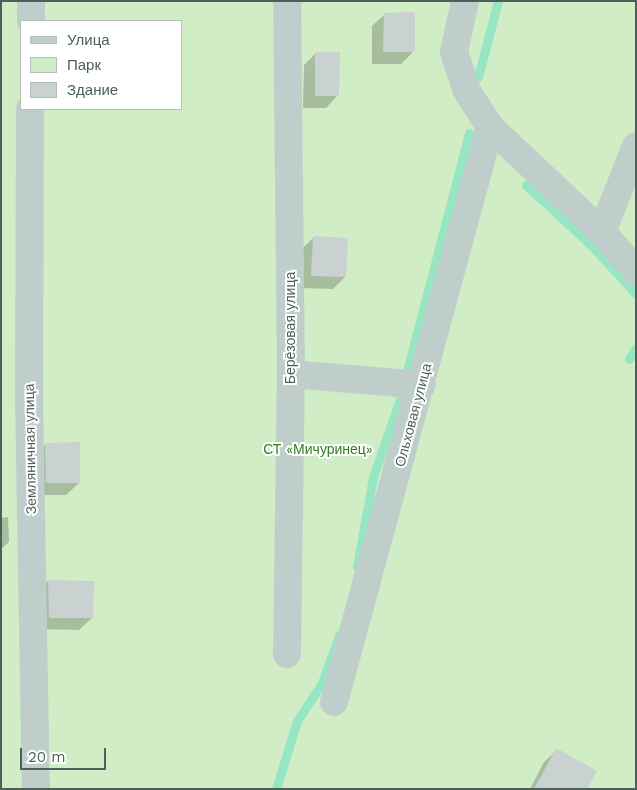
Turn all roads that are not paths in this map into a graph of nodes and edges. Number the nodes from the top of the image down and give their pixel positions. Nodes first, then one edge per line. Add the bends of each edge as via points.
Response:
1 (31, 1) edge
2 (287, 1) edge
3 (465, 1) edge
4 (31, 20) edge
5 (30, 110) edge
6 (490, 127) junction
7 (636, 146) edge
8 (602, 232) junction
9 (636, 271) edge
10 (291, 374) junction
11 (422, 385) junction
12 (287, 654) dead end
13 (334, 702) dead end
14 (36, 789) edge

1 - 4 street
2 - 10 street, Берёзовая улица
3 - 6 street via 454,52 467,91
5 - 14 street, Земляничная улица via 29,398
6 - 8 street
6 - 11 street, Ольховая улица
7 - 8 street
8 - 9 street
10 - 11 street
10 - 12 street, Берёзовая улица
11 - 13 street, Ольховая улица

